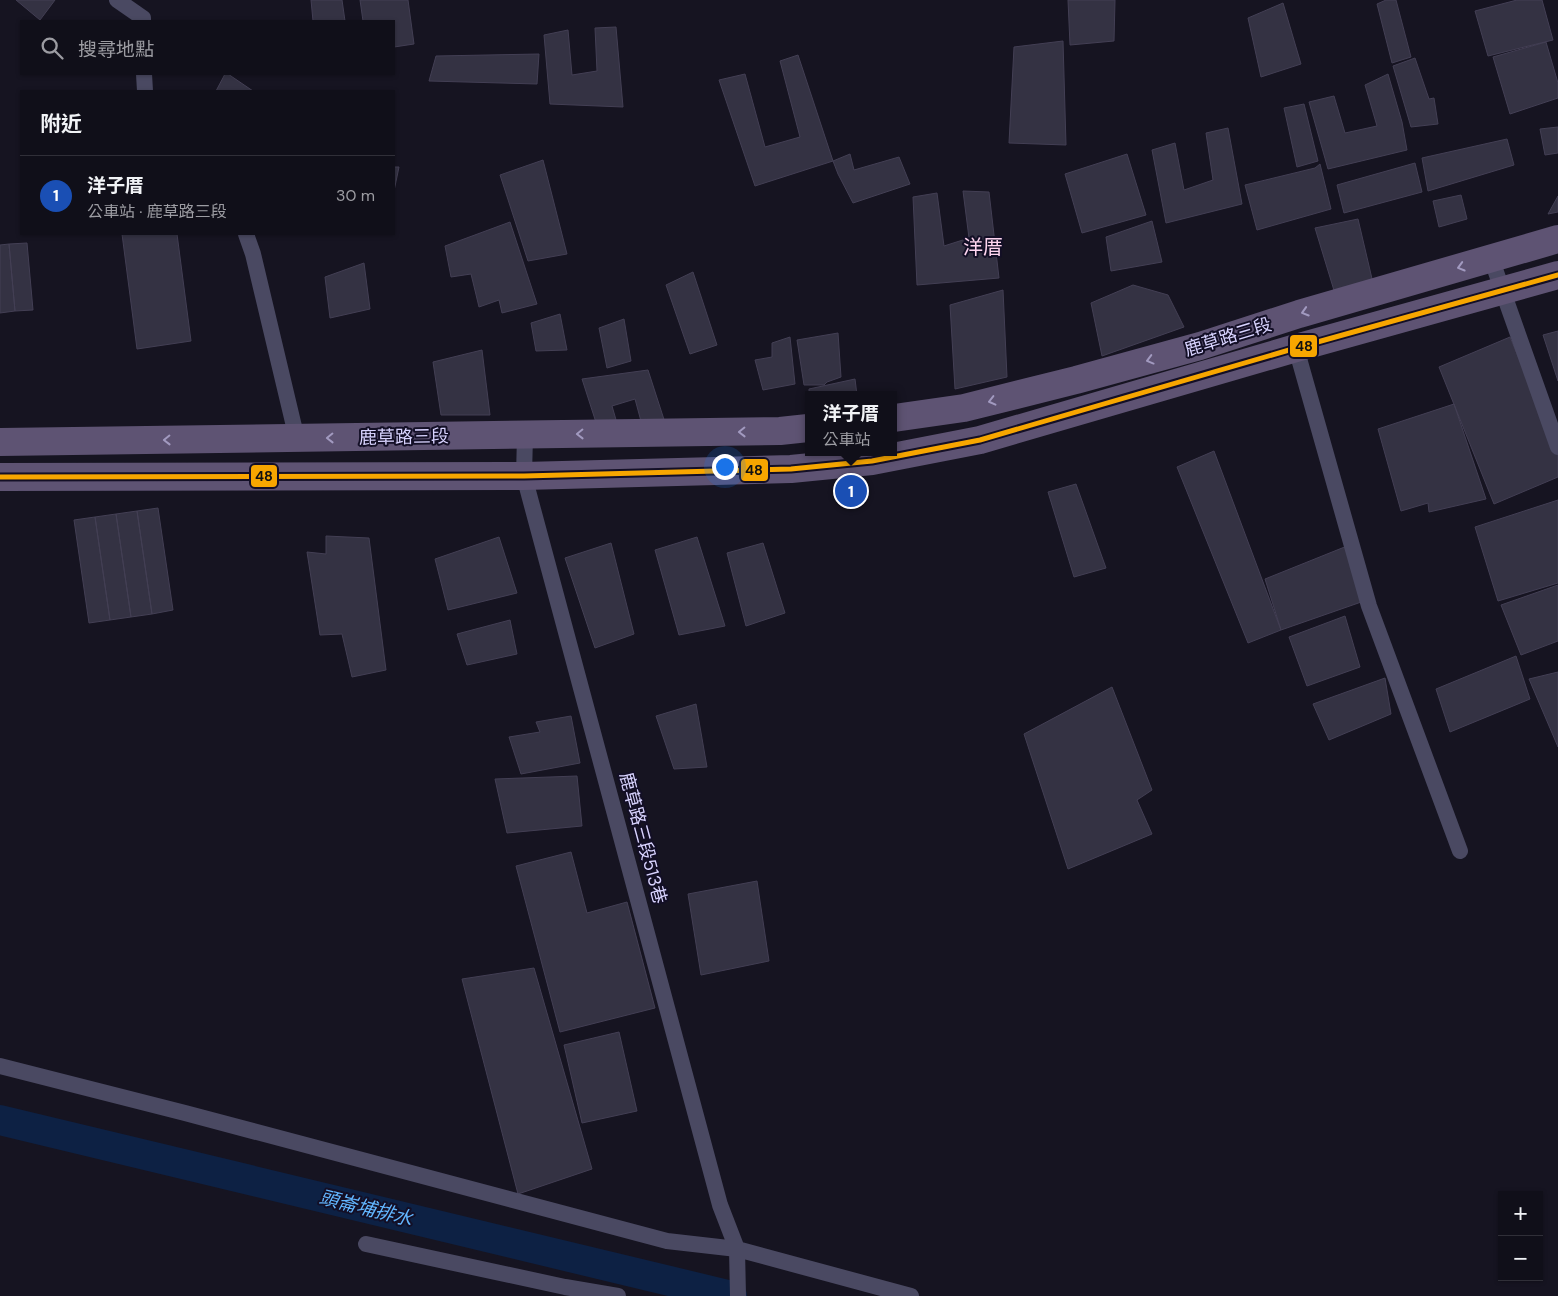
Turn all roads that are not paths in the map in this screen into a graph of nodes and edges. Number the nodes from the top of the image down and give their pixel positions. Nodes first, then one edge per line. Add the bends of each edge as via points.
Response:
1 (117, 0) edge
2 (143, 20) edge
3 (144, 75) edge
4 (145, 90) edge
5 (246, 235) edge
6 (1558, 239) edge
7 (1491, 258) junction
8 (1558, 275) edge
9 (1503, 291) junction
10 (1296, 348) junction
11 (897, 418) edge
12 (805, 428) edge
13 (780, 431) junction
14 (525, 435) junction
15 (296, 439) junction
16 (0, 442) edge
17 (1558, 448) edge
18 (897, 452) edge
19 (872, 456) edge
20 (791, 469) junction
21 (524, 476) junction
22 (0, 477) edge
23 (1460, 851) dead end
24 (0, 1066) edge
25 (366, 1244) dead end
26 (737, 1249) junction
27 (618, 1296) edge
28 (738, 1296) edge
29 (911, 1296) edge

1 - 2 lane
3 - 4 lane
5 - 15 lane
6 - 7 main road, 鹿草路三段
7 - 9 lane
7 -> 11 main road, 鹿草路三段 via 1076,380 964,408
8 - 9 main road, 鹿草路三段
9 - 10 main road, 鹿草路三段
9 - 17 lane
10 - 18 main road, 鹿草路三段 via 980,440
10 - 23 lane via 1369,606
12 - 13 main road, 鹿草路三段
13 -> 14 main road, 鹿草路三段
13 - 20 main road
14 -> 15 main road, 鹿草路三段
14 - 21 lane, 鹿草路三段513巷
15 -> 16 main road, 鹿草路三段
19 - 20 main road, 鹿草路三段
20 - 21 main road, 鹿草路三段
21 - 22 main road, 鹿草路三段
21 - 26 lane, 鹿草路三段513巷 via 720,1205
24 - 26 lane via 667,1241
25 - 27 lane via 566,1288
26 - 28 lane, 鹿草路三段513巷
26 - 29 lane

